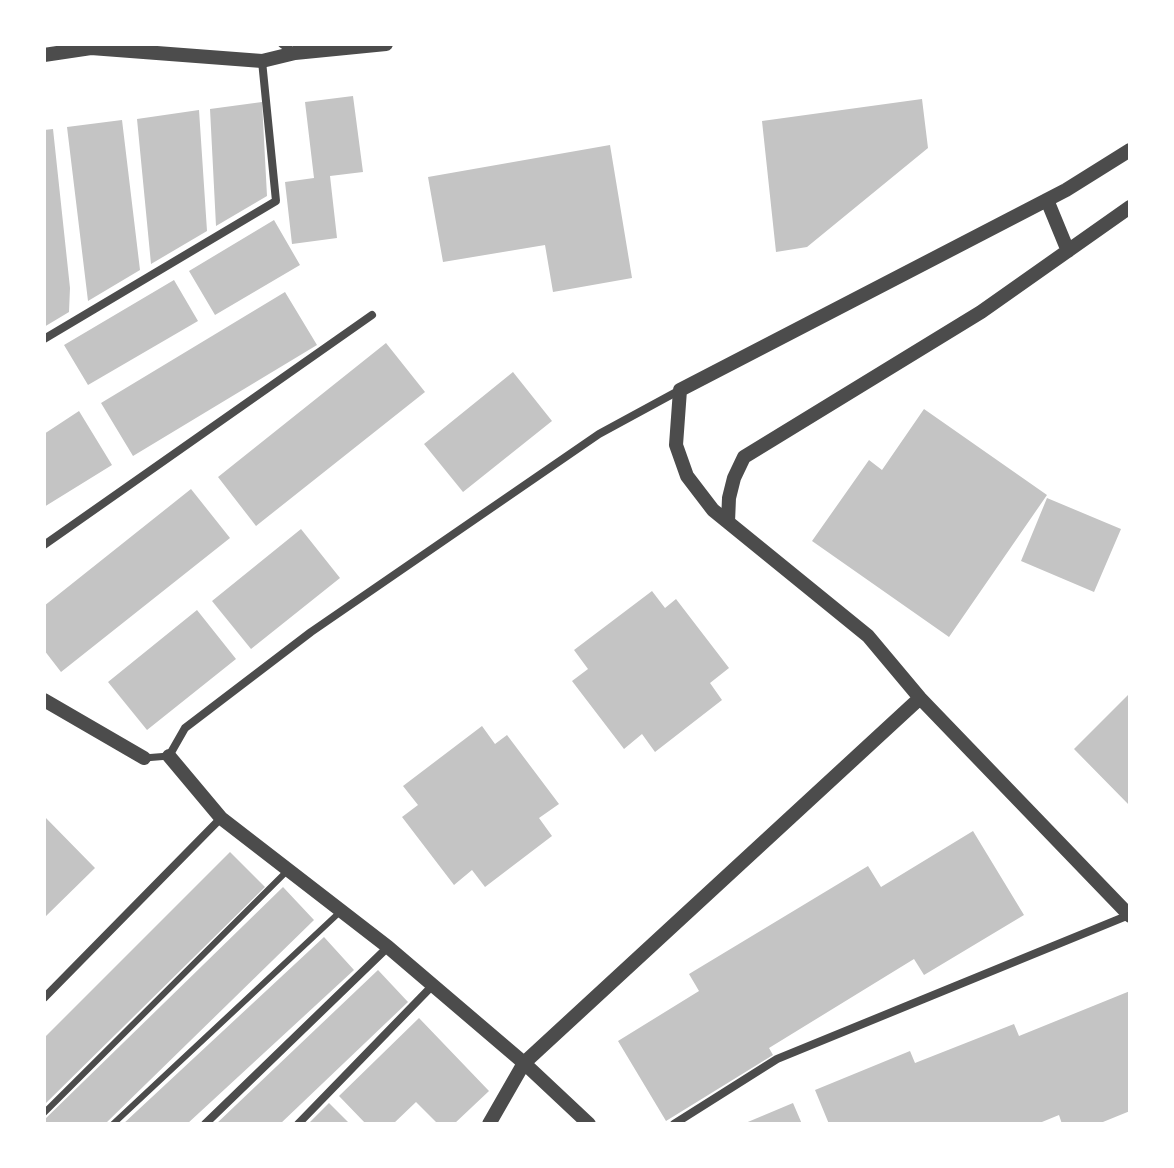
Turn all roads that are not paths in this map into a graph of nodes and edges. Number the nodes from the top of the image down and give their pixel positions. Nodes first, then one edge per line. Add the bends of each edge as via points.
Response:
1 (282, 44) edge
2 (386, 44) edge
3 (297, 49) edge
4 (44, 55) edge
5 (262, 61) junction
6 (1130, 150) edge
7 (1047, 200) junction
8 (1130, 207) edge
9 (1068, 251) junction
10 (372, 315) dead end
11 (44, 339) edge
12 (680, 390) junction
13 (728, 522) junction
14 (44, 545) edge
15 (920, 698) junction
16 (44, 700) edge
17 (169, 756) junction
18 (144, 758) joint
19 (221, 818) junction
20 (288, 870) junction
21 (342, 910) junction
22 (1130, 915) edge
23 (388, 947) junction
24 (433, 985) junction
25 (44, 998) edge
26 (524, 1063) junction
27 (44, 1113) edge
28 (113, 1124) edge
29 (205, 1124) edge
30 (298, 1124) edge
31 (489, 1124) edge
32 (589, 1124) edge
33 (674, 1124) edge

1 - 3 street
2 - 3 street
3 - 5 street
4 - 5 street via 91,48
5 - 11 street via 276,201
6 - 7 street
7 - 9 street
7 - 12 street
8 - 9 street
9 - 13 street via 981,312 744,457 729,498
10 - 14 street
12 - 13 street via 676,445 687,476
12 - 17 street via 599,434 311,632 185,728
13 - 15 street via 868,636
15 - 22 street
15 - 26 street
16 - 18 street
17 - 18 street
17 - 19 street
19 - 20 street
19 - 25 street
20 - 21 street
20 - 27 lane
21 - 23 street
21 - 28 lane
22 - 33 street via 777,1059
23 - 24 street
23 - 29 street
24 - 26 street
24 - 30 street
26 - 31 street
26 - 32 street

